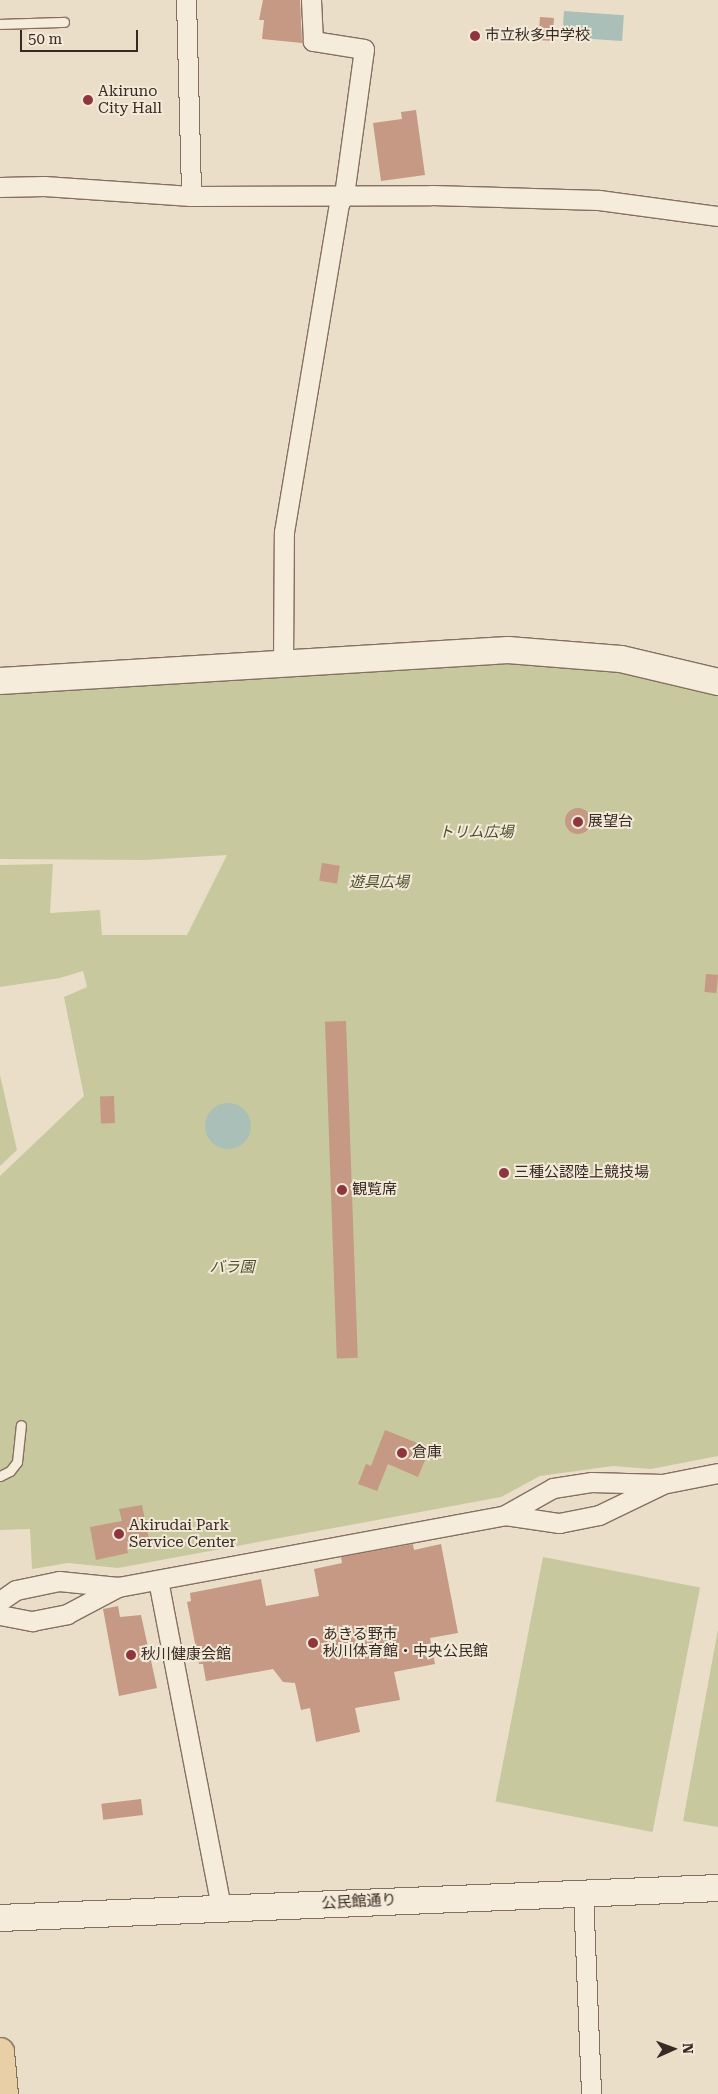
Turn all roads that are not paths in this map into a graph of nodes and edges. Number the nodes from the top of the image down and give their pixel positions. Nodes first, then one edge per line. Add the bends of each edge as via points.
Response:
1 (186, 0) edge
2 (311, 0) edge
3 (64, 22) dead end
4 (0, 24) edge
5 (0, 187) edge
6 (191, 196) junction
7 (344, 196) junction
8 (718, 216) edge
9 (283, 663) junction
10 (0, 681) edge
11 (718, 682) edge
12 (21, 1425) dead end
13 (718, 1473) edge
14 (0, 1476) edge
15 (601, 1482) junction
16 (662, 1484) junction
17 (546, 1492) junction
18 (609, 1511) junction
19 (506, 1515) junction
20 (550, 1521) junction
21 (158, 1580) junction
22 (59, 1581) junction
23 (118, 1587) junction
24 (16, 1590) junction
25 (0, 1601) edge
26 (67, 1614) junction
27 (0, 1615) edge
28 (19, 1618) junction
29 (718, 1888) edge
30 (583, 1893) junction
31 (221, 1908) junction
32 (0, 1918) edge
33 (0, 2052) edge
34 (4, 2094) edge
35 (591, 2094) edge

1 - 6 street
2 - 7 street via 313,41 364,48
3 - 4 lane
5 - 6 street via 44,186
6 - 7 street
7 - 8 street via 598,200
7 - 9 street via 339,204 284,532
9 - 10 street
9 - 11 street via 508,650 621,659
12 - 14 lane via 17,1462
13 - 16 street
15 - 16 street
15 - 17 street via 553,1488
15 - 18 street via 609,1490 612,1500
16 - 18 street
17 - 19 street
17 - 20 street via 542,1500
18 - 20 street via 559,1523
19 - 20 street
19 - 21 street
21 - 23 street
21 - 31 street
22 - 23 street
22 - 24 street
22 - 26 street via 73,1588 76,1600
23 - 26 street
24 - 25 street
24 - 28 street via 10,1601 12,1611
26 - 28 street via 32,1621
27 - 28 street
29 - 30 street, 公民館通り
30 - 31 street, 公民館通り
30 - 35 street
31 - 32 street, 公民館通り
33 - 34 main road

